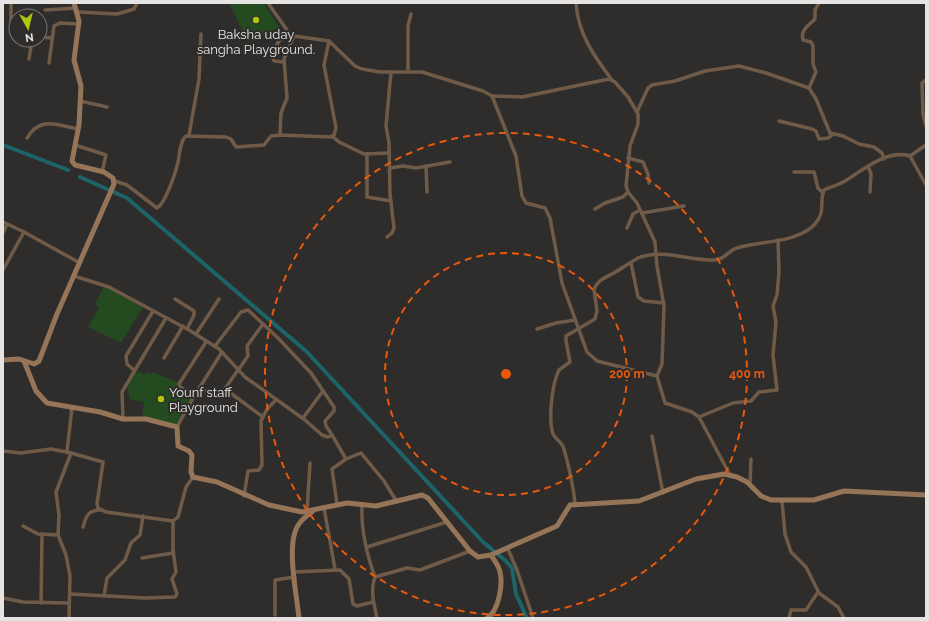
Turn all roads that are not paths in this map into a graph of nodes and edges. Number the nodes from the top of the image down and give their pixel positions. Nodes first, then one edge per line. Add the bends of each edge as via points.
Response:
1 (137, 3) edge
2 (268, 3) edge
3 (576, 3) edge
4 (819, 3) edge
5 (76, 8) edge
6 (48, 10) edge
7 (411, 14) dead end
8 (78, 24) junction
9 (287, 31) junction
10 (201, 34) dead end
11 (294, 36) junction
12 (48, 38) edge
13 (52, 38) junction
14 (329, 41) junction
15 (31, 48) edge
16 (29, 60) dead end
17 (284, 62) junction
18 (49, 63) dead end
19 (391, 72) junction
20 (408, 72) junction
21 (612, 80) junction
22 (926, 80) edge
23 (809, 88) junction
24 (492, 96) junction
25 (80, 101) junction
26 (924, 106) edge
27 (107, 107) dead end
28 (637, 112) junction
29 (779, 122) dead end
30 (926, 126) edge
31 (78, 129) junction
32 (189, 135) junction
33 (280, 135) junction
34 (832, 135) junction
35 (332, 136) junction
36 (27, 138) dead end
37 (75, 145) junction
38 (926, 145) edge
39 (389, 153) junction
40 (367, 154) junction
41 (910, 156) junction
42 (628, 158) junction
43 (884, 159) junction
44 (450, 162) dead end
45 (426, 166) junction
46 (868, 166) junction
47 (390, 168) junction
48 (102, 172) junction
49 (794, 172) dead end
50 (114, 182) junction
51 (649, 183) dead end
52 (926, 185) edge
53 (427, 192) dead end
54 (628, 192) junction
55 (870, 192) dead end
56 (823, 193) junction
57 (391, 201) junction
58 (684, 206) dead end
59 (595, 209) dead end
60 (641, 212) junction
61 (5, 223) edge
62 (627, 228) dead end
63 (24, 232) junction
64 (3, 233) edge
65 (387, 238) dead end
66 (778, 240) junction
67 (656, 256) junction
68 (80, 263) junction
69 (631, 263) junction
70 (3, 270) edge
71 (74, 276) junction
72 (175, 299) dead end
73 (219, 299) dead end
74 (664, 303) junction
75 (153, 311) junction
76 (166, 318) junction
77 (575, 320) junction
78 (262, 324) junction
79 (185, 328) junction
80 (578, 328) junction
81 (537, 329) dead end
82 (196, 334) junction
83 (206, 342) junction
84 (214, 346) junction
85 (222, 352) junction
86 (164, 358) dead end
87 (3, 360) edge
88 (24, 361) junction
89 (134, 370) junction
90 (238, 370) junction
91 (657, 376) junction
92 (200, 387) junction
93 (225, 389) junction
94 (323, 391) junction
95 (193, 398) junction
96 (276, 400) junction
97 (72, 408) junction
98 (263, 417) junction
99 (699, 417) junction
100 (123, 418) junction
101 (303, 418) junction
102 (177, 427) junction
103 (332, 435) junction
104 (652, 436) dead end
105 (3, 451) edge
106 (67, 451) junction
107 (72, 453) junction
108 (346, 459) junction
109 (751, 459) dead end
110 (310, 463) dead end
111 (730, 475) junction
112 (193, 477) junction
113 (750, 484) junction
114 (663, 492) junction
115 (926, 495) edge
116 (244, 496) junction
117 (782, 501) junction
118 (397, 502) junction
119 (575, 503) junction
120 (337, 504) junction
121 (362, 506) junction
122 (324, 508) junction
123 (102, 510) junction
124 (310, 511) junction
125 (143, 516) junction
126 (173, 521) junction
127 (446, 522) junction
128 (23, 526) dead end
129 (82, 527) dead end
130 (42, 534) junction
131 (58, 535) junction
132 (367, 547) junction
133 (505, 547) junction
134 (470, 550) junction
135 (173, 553) junction
136 (493, 554) junction
137 (142, 558) dead end
138 (335, 569) junction
139 (294, 574) junction
140 (375, 577) junction
141 (818, 592) junction
142 (70, 594) junction
143 (104, 596) junction
144 (3, 598) edge
145 (374, 602) junction
146 (42, 603) junction
147 (69, 603) junction
148 (275, 615) dead end
149 (69, 618) edge
150 (299, 618) edge
151 (377, 618) edge
152 (488, 618) edge
153 (533, 618) edge
154 (789, 618) edge
155 (844, 618) edge

1 - 5 street via 134,9 124,13
2 - 9 street
3 - 21 street via 586,45
4 - 23 street via 815,9 815,19 804,30 802,36 803,40 811,42 813,46 813,64 816,72
5 - 6 street
5 - 8 street
7 - 20 street via 408,26
8 - 13 street via 56,24
8 - 25 street via 74,60 81,86
9 - 11 street
9 - 17 street via 275,48 273,58 274,61
10 - 32 street via 199,79
11 - 14 street
11 - 17 street via 287,48
12 - 13 street
13 - 18 street
14 - 19 street via 355,66
14 - 35 street via 324,65 336,128
15 - 16 street
17 - 33 street via 287,98 281,113
19 - 20 street
19 - 39 street via 386,126
20 - 24 street via 426,73
21 - 24 street via 600,80 522,97
21 - 28 street via 628,97
22 - 26 street via 922,83
23 - 28 street via 754,69 736,66 652,85 648,88
23 - 34 street
24 - 77 street via 516,156 522,196 526,203 545,208 550,218 562,283
25 - 27 street
25 - 31 street
26 - 30 street
28 - 42 street via 638,124
29 - 34 street via 812,129 816,131 819,139
31 - 36 street via 40,124 32,129
31 - 37 street
32 - 33 street via 226,137 231,139 236,147 264,144 271,136
32 - 50 street via 182,140 177,167 160,207 154,207 127,185
33 - 35 street
34 - 43 street via 843,136 859,144 874,147 882,153
35 - 40 street via 339,142
37 - 48 street via 73,164
37 - 48 street via 106,155
38 - 41 street
39 - 40 street
39 - 47 street
40 - 57 street via 367,197
41 - 43 street via 896,155
41 - 52 street
42 - 51 street via 643,162
42 - 54 street
43 - 46 street
44 - 45 street
45 - 47 street
45 - 53 street
46 - 55 street via 871,174
46 - 56 street
47 - 57 street
48 - 50 street via 111,176
49 - 56 street via 814,172 818,188
50 - 68 street
54 - 59 street via 623,197
54 - 60 street
56 - 66 street via 821,214 814,224 800,233
57 - 65 street via 394,228
58 - 60 street
60 - 62 street via 633,214
60 - 67 street via 655,242
61 - 63 street
61 - 64 street
63 - 68 street
63 - 70 street
66 - 67 street via 739,247 723,258 715,260 673,255
66 - 99 street via 777,297 773,306 776,322 773,355 777,390 759,392 752,401 734,403
67 - 69 street via 643,257
67 - 74 street
68 - 71 street
69 - 74 street via 638,298
69 - 80 street via 604,277 595,287 596,317 591,323
71 - 75 street via 109,287
71 - 88 street via 56,314 38,364
72 - 79 street via 194,311
73 - 82 street
74 - 91 street via 662,364
75 - 76 street
75 - 89 street via 126,356 127,364
76 - 79 street
76 - 89 street
77 - 80 street
77 - 81 street
78 - 84 street via 248,310 244,310
78 - 90 street via 249,341 246,348 249,355
78 - 94 street via 311,373
79 - 82 street
79 - 86 street
80 - 91 street via 585,349 594,359
80 - 119 street via 566,336 570,362 559,370 552,399 552,430 563,446 572,476
82 - 83 street
83 - 84 street
83 - 95 street via 179,384 190,392
84 - 85 street
85 - 90 street
85 - 92 street
87 - 88 street
88 - 97 street via 41,399
89 - 100 street via 122,392
90 - 93 street
90 - 96 street
91 - 99 street via 665,403
92 - 93 street via 213,395
92 - 95 street
93 - 98 street
94 - 101 street
94 - 103 street via 334,407 334,411 325,421
95 - 102 street
96 - 98 street
96 - 101 street
97 - 100 street
97 - 106 street
98 - 116 street via 262,466 259,470 248,471
99 - 111 street
100 - 102 street via 146,419
101 - 103 street via 322,435
102 - 112 street via 178,446 192,455
103 - 108 street
104 - 114 street
105 - 106 street
106 - 107 street
107 - 123 street via 103,462 97,504
107 - 131 street via 57,487
108 - 118 street via 361,453 384,480
108 - 120 street via 332,470
109 - 113 street
110 - 124 street
111 - 113 street
111 - 114 street via 701,478
112 - 116 street via 217,482
112 - 126 street via 186,487 178,517
113 - 117 street via 763,498
114 - 119 street via 634,502
115 - 117 street via 844,491 818,499
116 - 124 street via 290,510
117 - 141 street via 787,543 794,556 806,566
118 - 121 street
118 - 127 street via 422,495 428,498
119 - 133 street via 567,507 557,526
120 - 121 street
120 - 122 street
121 - 132 street via 362,524
122 - 124 street
122 - 138 street
123 - 125 street
123 - 129 street via 92,510 88,513
124 - 139 street via 299,524 295,534
125 - 126 street
125 - 143 street via 140,535 131,543 125,560 107,578
126 - 135 street
127 - 132 street
127 - 134 street
128 - 130 street
130 - 131 street
130 - 146 street
131 - 142 street via 69,570
132 - 140 street
133 - 136 street
133 - 153 street via 517,570
134 - 136 street via 478,557
134 - 140 street via 420,570 407,568
135 - 137 street
135 - 143 street via 176,572 172,577 172,583 176,597
136 - 152 street via 499,569 501,585 496,608
138 - 139 street
138 - 145 street via 348,577 355,606
139 - 148 street via 276,580
139 - 150 street
140 - 145 street via 372,588
141 - 154 street via 806,610 791,610
141 - 155 street via 838,607
142 - 143 street
142 - 147 street
144 - 146 street
145 - 151 street
146 - 147 street
147 - 149 street

